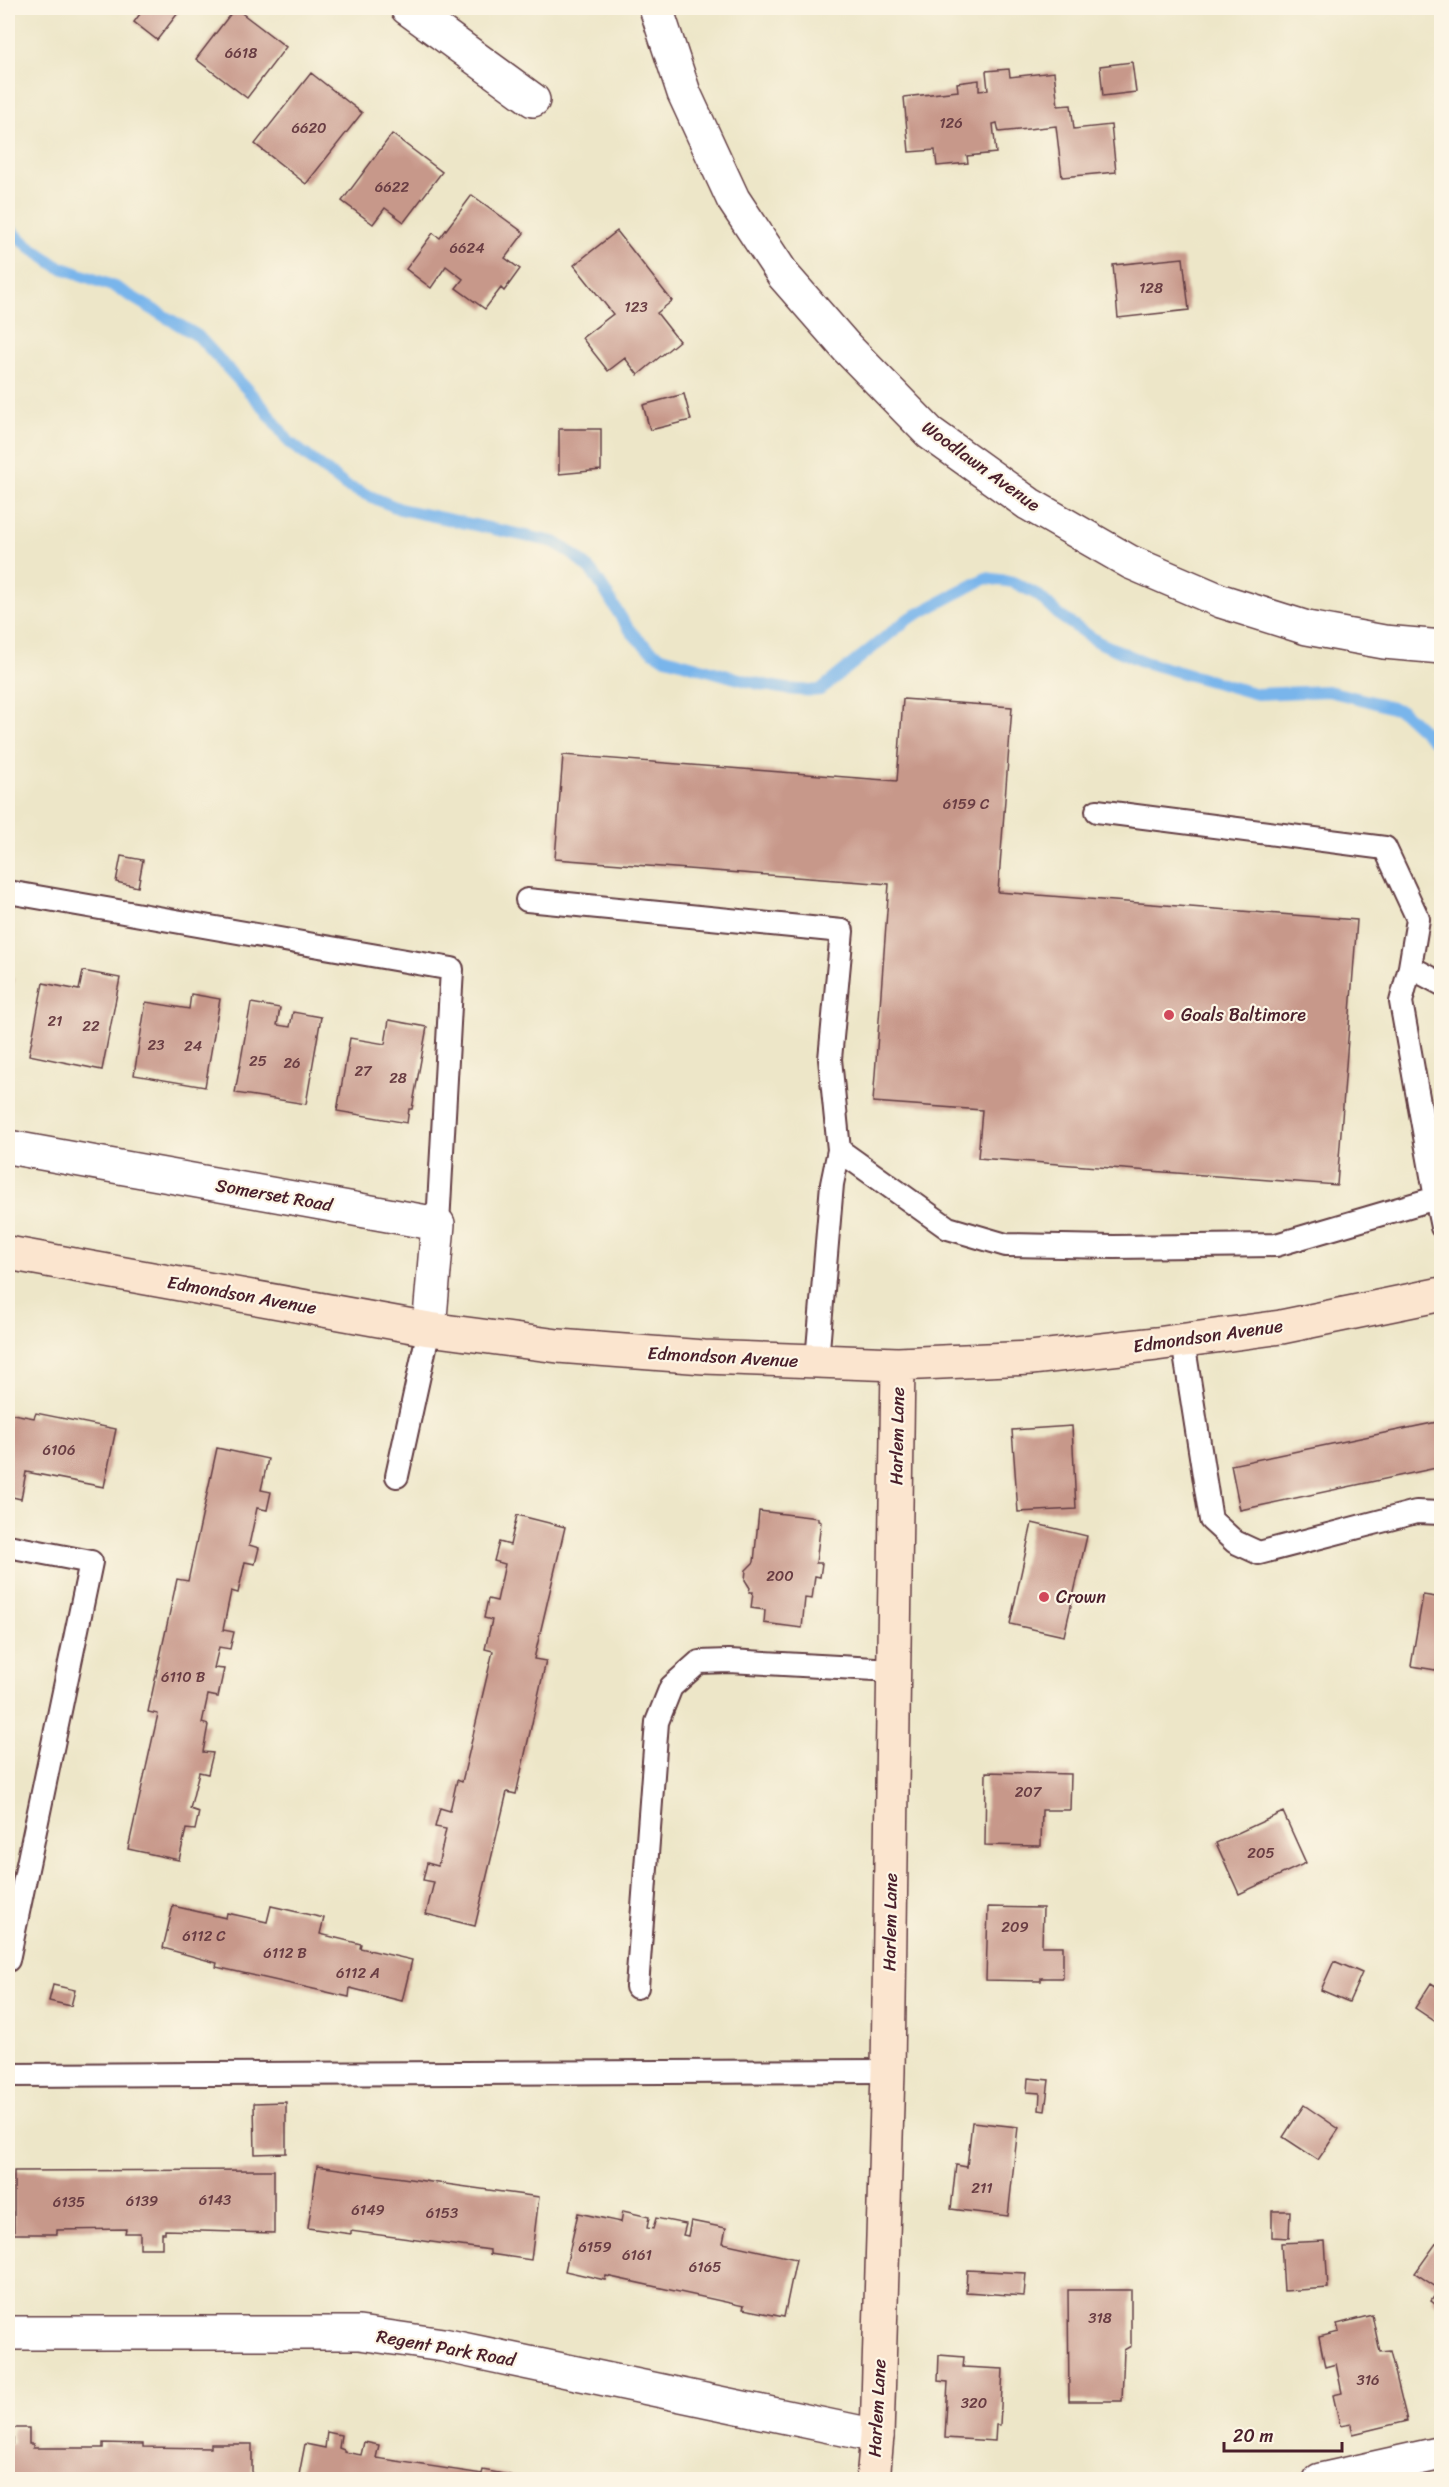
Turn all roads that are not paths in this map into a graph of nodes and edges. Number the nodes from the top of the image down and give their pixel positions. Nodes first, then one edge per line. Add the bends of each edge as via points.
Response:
1 (407, 8) edge
2 (656, 8) edge
3 (533, 100) dead end
4 (1442, 647) edge
5 (1097, 811) dead end
6 (8, 892) edge
7 (526, 900) dead end
8 (1410, 968) junction
9 (1442, 984) edge
10 (8, 1147) edge
11 (839, 1150) junction
12 (1439, 1196) edge
13 (438, 1224) junction
14 (1442, 1227) edge
15 (8, 1253) edge
16 (1442, 1294) edge
17 (429, 1329) junction
18 (1183, 1341) junction
19 (817, 1361) junction
20 (898, 1364) junction
21 (397, 1476) dead end
22 (1442, 1513) edge
23 (8, 1546) edge
24 (894, 1670) junction
25 (8, 1960) edge
26 (637, 1987) dead end
27 (888, 2071) junction
28 (8, 2074) edge
29 (8, 2333) edge
30 (877, 2436) junction
31 (1442, 2453) edge
32 (873, 2480) edge
33 (1320, 2480) edge

1 - 3 street
2 - 4 street, Woodlawn Avenue via 684,93 733,199 784,276 930,433 1029,504 1100,545 1221,601 1307,628 1384,642
5 - 8 lane via 1385,848 1418,919
6 - 13 lane via 452,969
7 - 11 lane via 842,931 830,1059
8 - 9 lane
8 - 12 lane via 1401,1002
10 - 13 street, Somerset Road
11 - 12 lane via 948,1228 1006,1245 1276,1245
11 - 19 lane via 832,1184
12 - 14 lane
13 - 17 street
15 - 17 main road, Edmondson Avenue
16 - 18 main road, Edmondson Avenue via 1281,1327
17 - 19 main road, Edmondson Avenue via 558,1346
17 - 21 lane
18 - 20 main road, Edmondson Avenue via 1031,1358
18 - 22 lane via 1211,1520 1235,1542 1259,1553 1416,1512
19 - 20 main road, Edmondson Avenue
20 - 24 main road, Harlem Lane
23 - 25 lane via 91,1562
24 - 26 lane via 699,1662 671,1687 657,1722
24 - 27 main road, Harlem Lane
27 - 28 lane
27 - 30 main road, Harlem Lane
29 - 30 street, Regent Park Road via 359,2333 443,2345
30 - 32 main road, Harlem Lane
31 - 33 street

